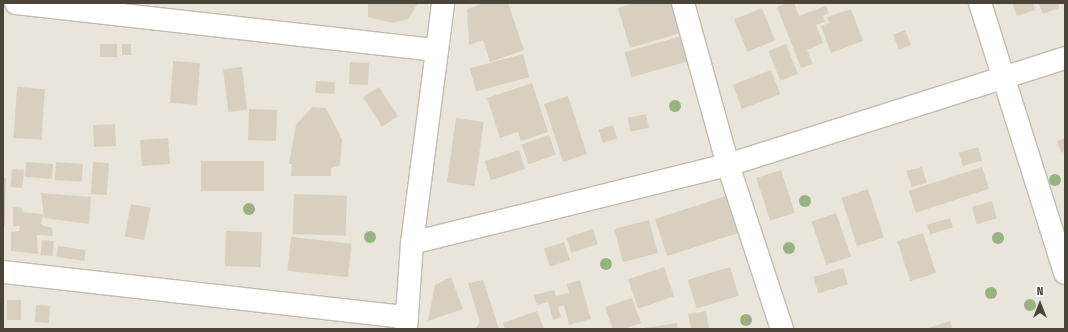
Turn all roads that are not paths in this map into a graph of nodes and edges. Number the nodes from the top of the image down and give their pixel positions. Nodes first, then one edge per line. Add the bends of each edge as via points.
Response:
1 (16, 3) edge
2 (443, 3) edge
3 (683, 3) edge
4 (980, 3) edge
5 (436, 50) junction
6 (1065, 58) edge
7 (1005, 77) junction
8 (728, 165) junction
9 (412, 243) junction
10 (3, 272) edge
11 (1065, 272) edge
12 (406, 323) edge
13 (782, 329) edge

1 - 5 street
2 - 5 street
3 - 8 street
4 - 7 street
5 - 9 street
6 - 7 street
7 - 8 street
7 - 11 street
8 - 9 street
8 - 13 street
9 - 12 street
10 - 12 street

